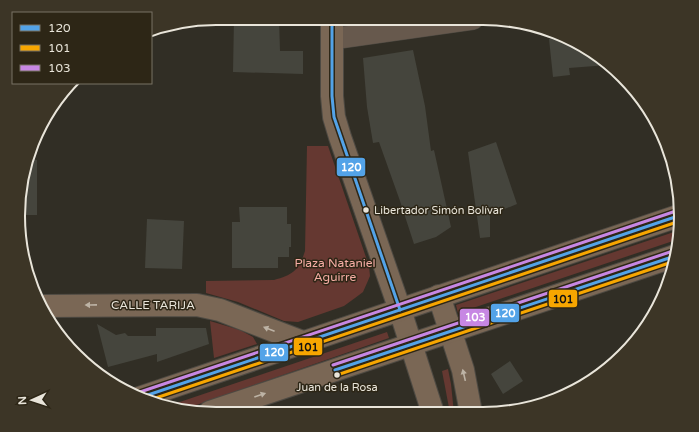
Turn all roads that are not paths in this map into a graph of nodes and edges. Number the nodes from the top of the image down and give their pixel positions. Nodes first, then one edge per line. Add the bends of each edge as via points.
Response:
1 (395, 25) edge
2 (332, 29) edge
3 (674, 217) edge
4 (669, 258) edge
5 (439, 296) junction
6 (48, 306) edge
7 (400, 310) junction
8 (451, 332) junction
9 (305, 344) junction
10 (411, 345) junction
11 (149, 395) edge
12 (225, 407) edge
13 (431, 407) edge
14 (470, 407) edge

1 - 2 street
2 - 7 main road via 334,117
3 - 5 main road
4 - 8 main road
5 - 7 main road
5 - 8 main road
9 -> 6 main road, CALLE TARIJA via 220,310 197,305
7 - 9 main road
7 - 10 main road
8 - 10 main road
14 -> 8 main road
9 - 11 main road
12 -> 10 main road
10 - 13 main road

